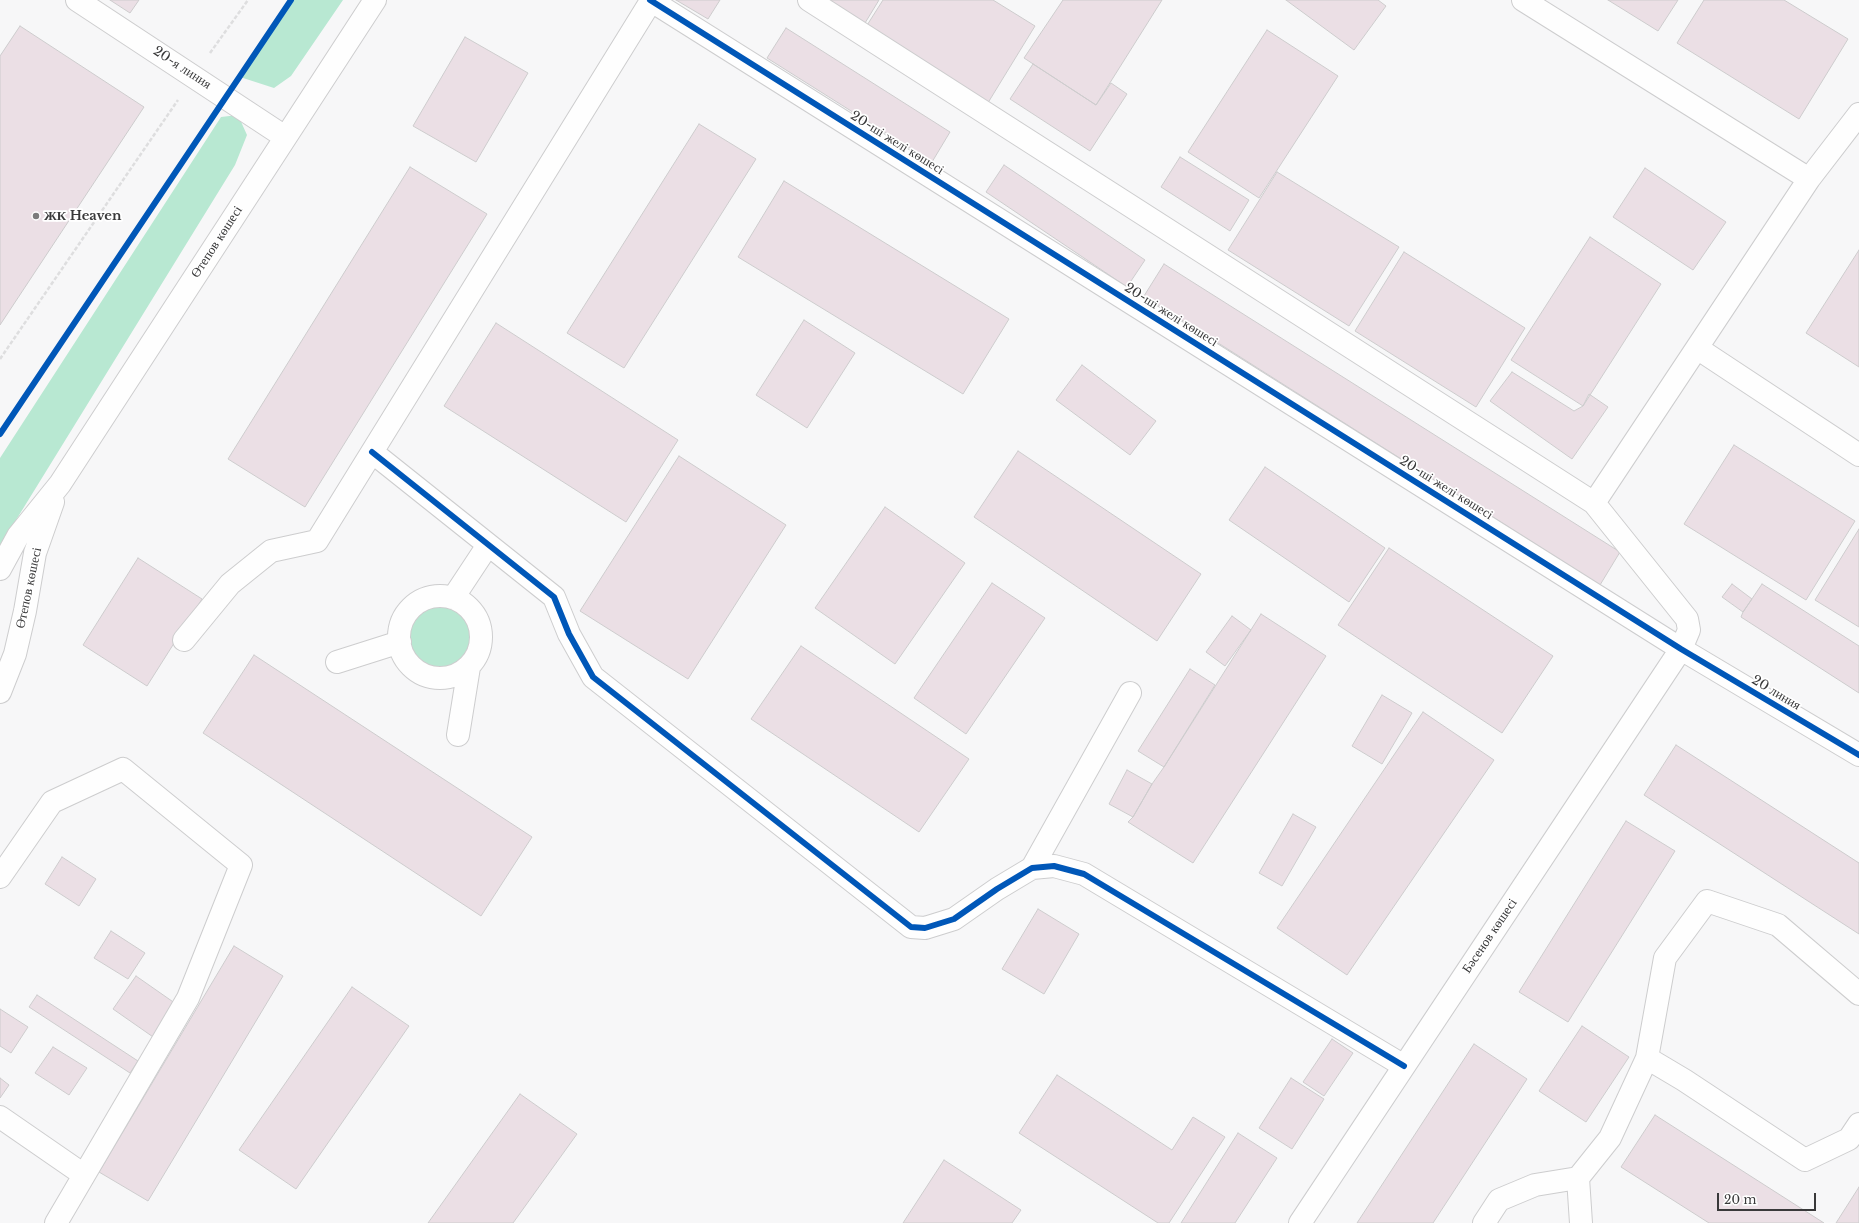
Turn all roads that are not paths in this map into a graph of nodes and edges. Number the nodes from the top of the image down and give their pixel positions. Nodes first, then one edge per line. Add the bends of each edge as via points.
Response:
1 (77, 0) edge
2 (375, 0) edge
3 (651, 0) edge
4 (809, 0) edge
5 (1524, 0) edge
6 (1859, 114) edge
7 (286, 137) junction
8 (1809, 179) junction
9 (1697, 348) junction
10 (372, 452) junction
11 (1859, 455) edge
12 (60, 484) junction
13 (1594, 503) junction
14 (488, 545) junction
15 (0, 569) edge
16 (453, 598) junction
17 (184, 640) dead end
18 (400, 642) junction
19 (1681, 649) junction
20 (337, 662) dead end
21 (468, 666) junction
22 (0, 692) edge
23 (1130, 693) dead end
24 (458, 735) dead end
25 (1859, 755) edge
26 (1032, 868) junction
27 (0, 878) edge
28 (1859, 994) edge
29 (1647, 1058) junction
30 (1404, 1066) junction
31 (0, 1117) edge
32 (1859, 1124) edge
33 (84, 1175) junction
34 (1578, 1178) junction
35 (56, 1223) edge
36 (1300, 1223) edge
37 (1484, 1223) edge
38 (1581, 1223) edge

1 - 7 street, 20-я линия
2 - 7 street, Өтепов көшесі
3 - 10 street
3 - 19 street, 20-ші желі көшесі
4 - 13 street, Бәсенов көшесі
5 - 8 street
6 - 8 street
7 - 12 street, Өтепов көшесі
8 - 9 street
9 - 11 street
9 - 13 street
10 - 14 street
10 - 17 street via 317,541 271,551 230,584
12 - 15 street, Өтепов көшесі via 18,536
12 - 22 street, Өтепов көшесі via 35,553 15,654
13 - 19 street, Бәсенов көшесі via 1687,619 1689,630
14 - 16 street
14 - 26 street via 554,597 569,634 593,677 911,927 924,928 954,919 996,889
16 - 18 street via 438,596 425,599 413,606 400,629
16 - 21 street via 465,604 475,614 480,627 481,642 477,655
18 - 20 street
18 - 21 street via 403,654 410,664 426,675 445,677 457,674
19 - 25 street, 20 линия
19 - 30 street, Бәсенов көшесі
21 - 24 street
23 - 26 street
26 - 30 street via 1054,866 1084,874
27 - 33 street via 52,802 123,769 241,865 188,998
28 - 29 street via 1778,925 1707,901 1665,958
29 - 32 street via 1805,1160 1849,1138
29 - 34 street via 1610,1138
30 - 36 street, Бәсенов көшесі
31 - 33 street
33 - 35 street
34 - 37 street via 1535,1185 1499,1200
34 - 38 street

